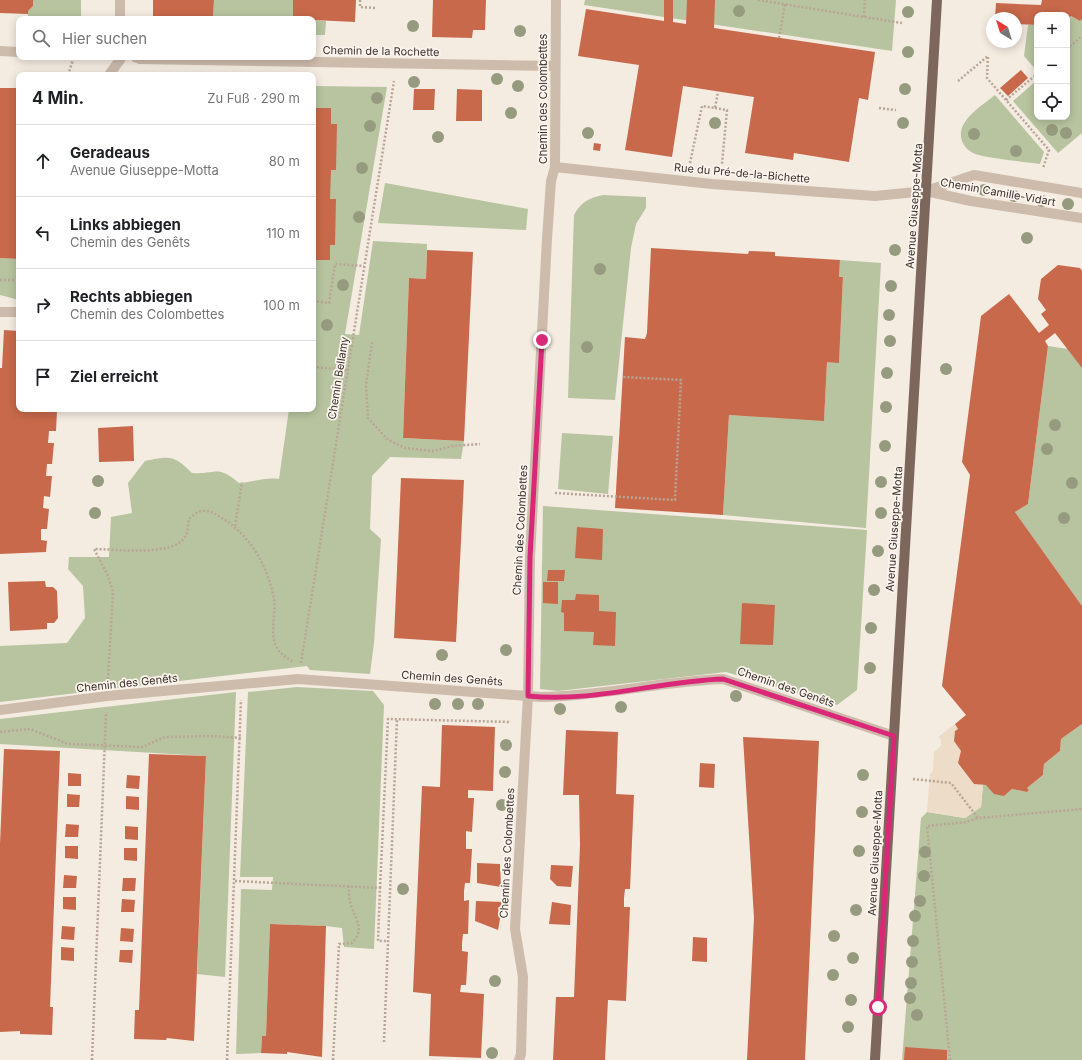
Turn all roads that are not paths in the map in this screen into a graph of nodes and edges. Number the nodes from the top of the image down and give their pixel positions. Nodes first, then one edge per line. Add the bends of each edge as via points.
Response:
1 (120, 0) edge
2 (556, 0) edge
3 (937, 0) edge
4 (120, 16) edge
5 (0, 51) edge
6 (16, 52) edge
7 (120, 60) edge
8 (199, 60) edge
9 (554, 66) junction
10 (111, 72) edge
11 (555, 167) junction
12 (926, 191) junction
13 (1082, 193) edge
14 (1082, 218) edge
15 (0, 312) edge
16 (16, 312) edge
17 (528, 696) junction
18 (0, 710) edge
19 (894, 736) junction
20 (519, 1060) edge
21 (875, 1060) edge

1 - 4 street
2 - 9 street, Chemin des Colombettes
3 - 12 main road, Avenue Giuseppe-Motta
5 - 6 street
7 - 10 street
8 - 9 street, Chemin de la Rochette
9 - 11 street, Chemin des Colombettes
11 - 12 street, Rue du Pré-de-la-Bichette via 712,184 875,196
11 - 17 street, Chemin des Colombettes via 551,181 530,557
12 - 13 street, Chemin Camille-Vidart via 974,176
12 - 14 street, Chemin Camille-Vidart via 971,201
12 - 19 main road, Avenue Giuseppe-Motta
15 - 16 street
17 - 18 street, Chemin des Genêts via 298,679 107,696
17 - 19 street, Chemin des Genêts via 580,696 697,680 723,679
17 - 20 street, Chemin des Colombettes via 515,929 523,977
19 - 21 main road, Avenue Giuseppe-Motta

